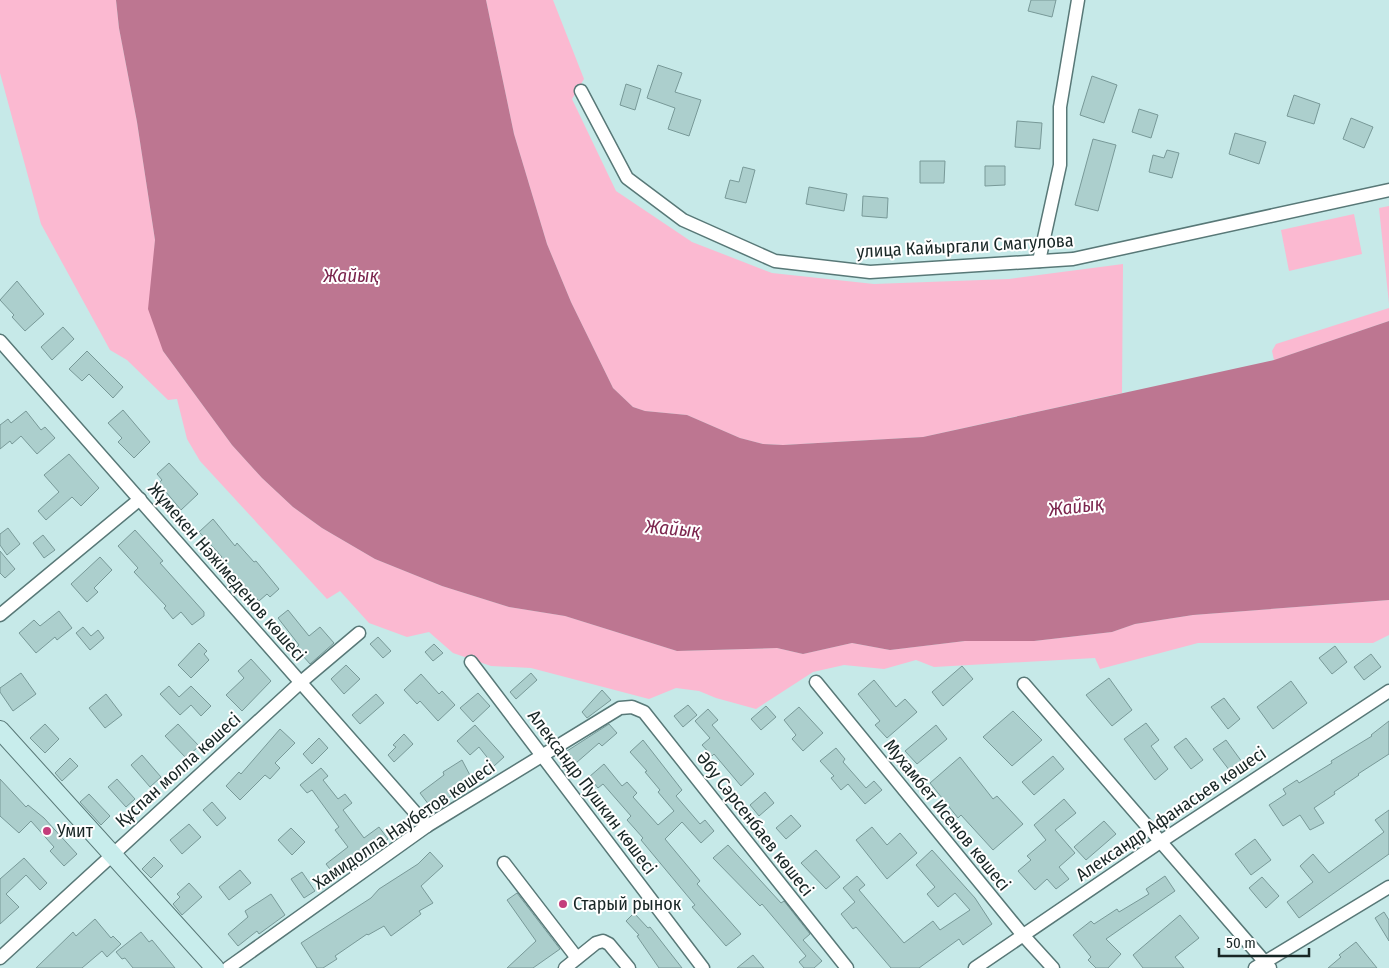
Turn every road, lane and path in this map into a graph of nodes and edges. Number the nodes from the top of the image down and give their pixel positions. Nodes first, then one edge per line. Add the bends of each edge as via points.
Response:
1 (1078, 0) edge
2 (581, 91) dead end
3 (1389, 190) edge
4 (1039, 261) junction
5 (1, 344) edge
6 (140, 499) junction
7 (0, 615) edge
8 (360, 633) dead end
9 (471, 662) dead end
10 (301, 682) junction
11 (816, 682) dead end
12 (1024, 684) dead end
13 (1389, 691) edge
14 (632, 707) joint
15 (0, 730) edge
16 (542, 756) junction
17 (427, 826) junction
18 (1160, 842) junction
19 (112, 854) junction
20 (504, 863) dead end
21 (1389, 887) edge
22 (1022, 934) junction
23 (0, 958) edge
24 (577, 958) junction
25 (1263, 966) edge
26 (214, 968) edge
27 (228, 968) edge
28 (566, 968) edge
29 (629, 968) edge
30 (703, 968) edge
31 (847, 968) edge
32 (975, 968) edge
33 (1053, 968) edge

1 - 4 street via 1060,107 1060,165
2 - 4 street, улица Кайыргали Смагулова via 627,178 683,220 775,261 870,272
3 - 4 street, улица Кайыргали Смагулова via 1072,259
5 - 6 street, Жұмекен Нәжімеденов көшесі
6 - 7 street
6 - 10 street, Жұмекен Нәжімеденов көшесі
8 - 10 street, Құспан молла көшесі
9 - 16 street, Александр Пушкин көшесі
10 - 17 street, Жұмекен Нәжімеденов көшесі
10 - 19 street, Құспан молла көшесі
11 - 22 street, Мухамбет Исенов көшесі
12 - 18 street
13 - 18 street, Александр Афанасьев көшесі
14 - 16 street, Хамидолла Наубетов көшесі via 620,708
14 - 31 street, Әбу Сәрсенбаев көшесі via 644,712
15 - 19 main road
16 - 17 street, Хамидолла Наубетов көшесі
16 - 30 street, Александр Пушкин көшесі
17 - 27 street, Хамидолла Наубетов көшесі
18 - 22 street, Александр Афанасьев көшесі
18 - 25 street
19 - 23 street, Құспан молла көшесі
19 - 26 main road
20 - 24 street
21 - 25 street
22 - 32 street, Александр Афанасьев көшесі
22 - 33 street, Мухамбет Исенов көшесі
24 - 28 street
24 - 29 street via 603,941

